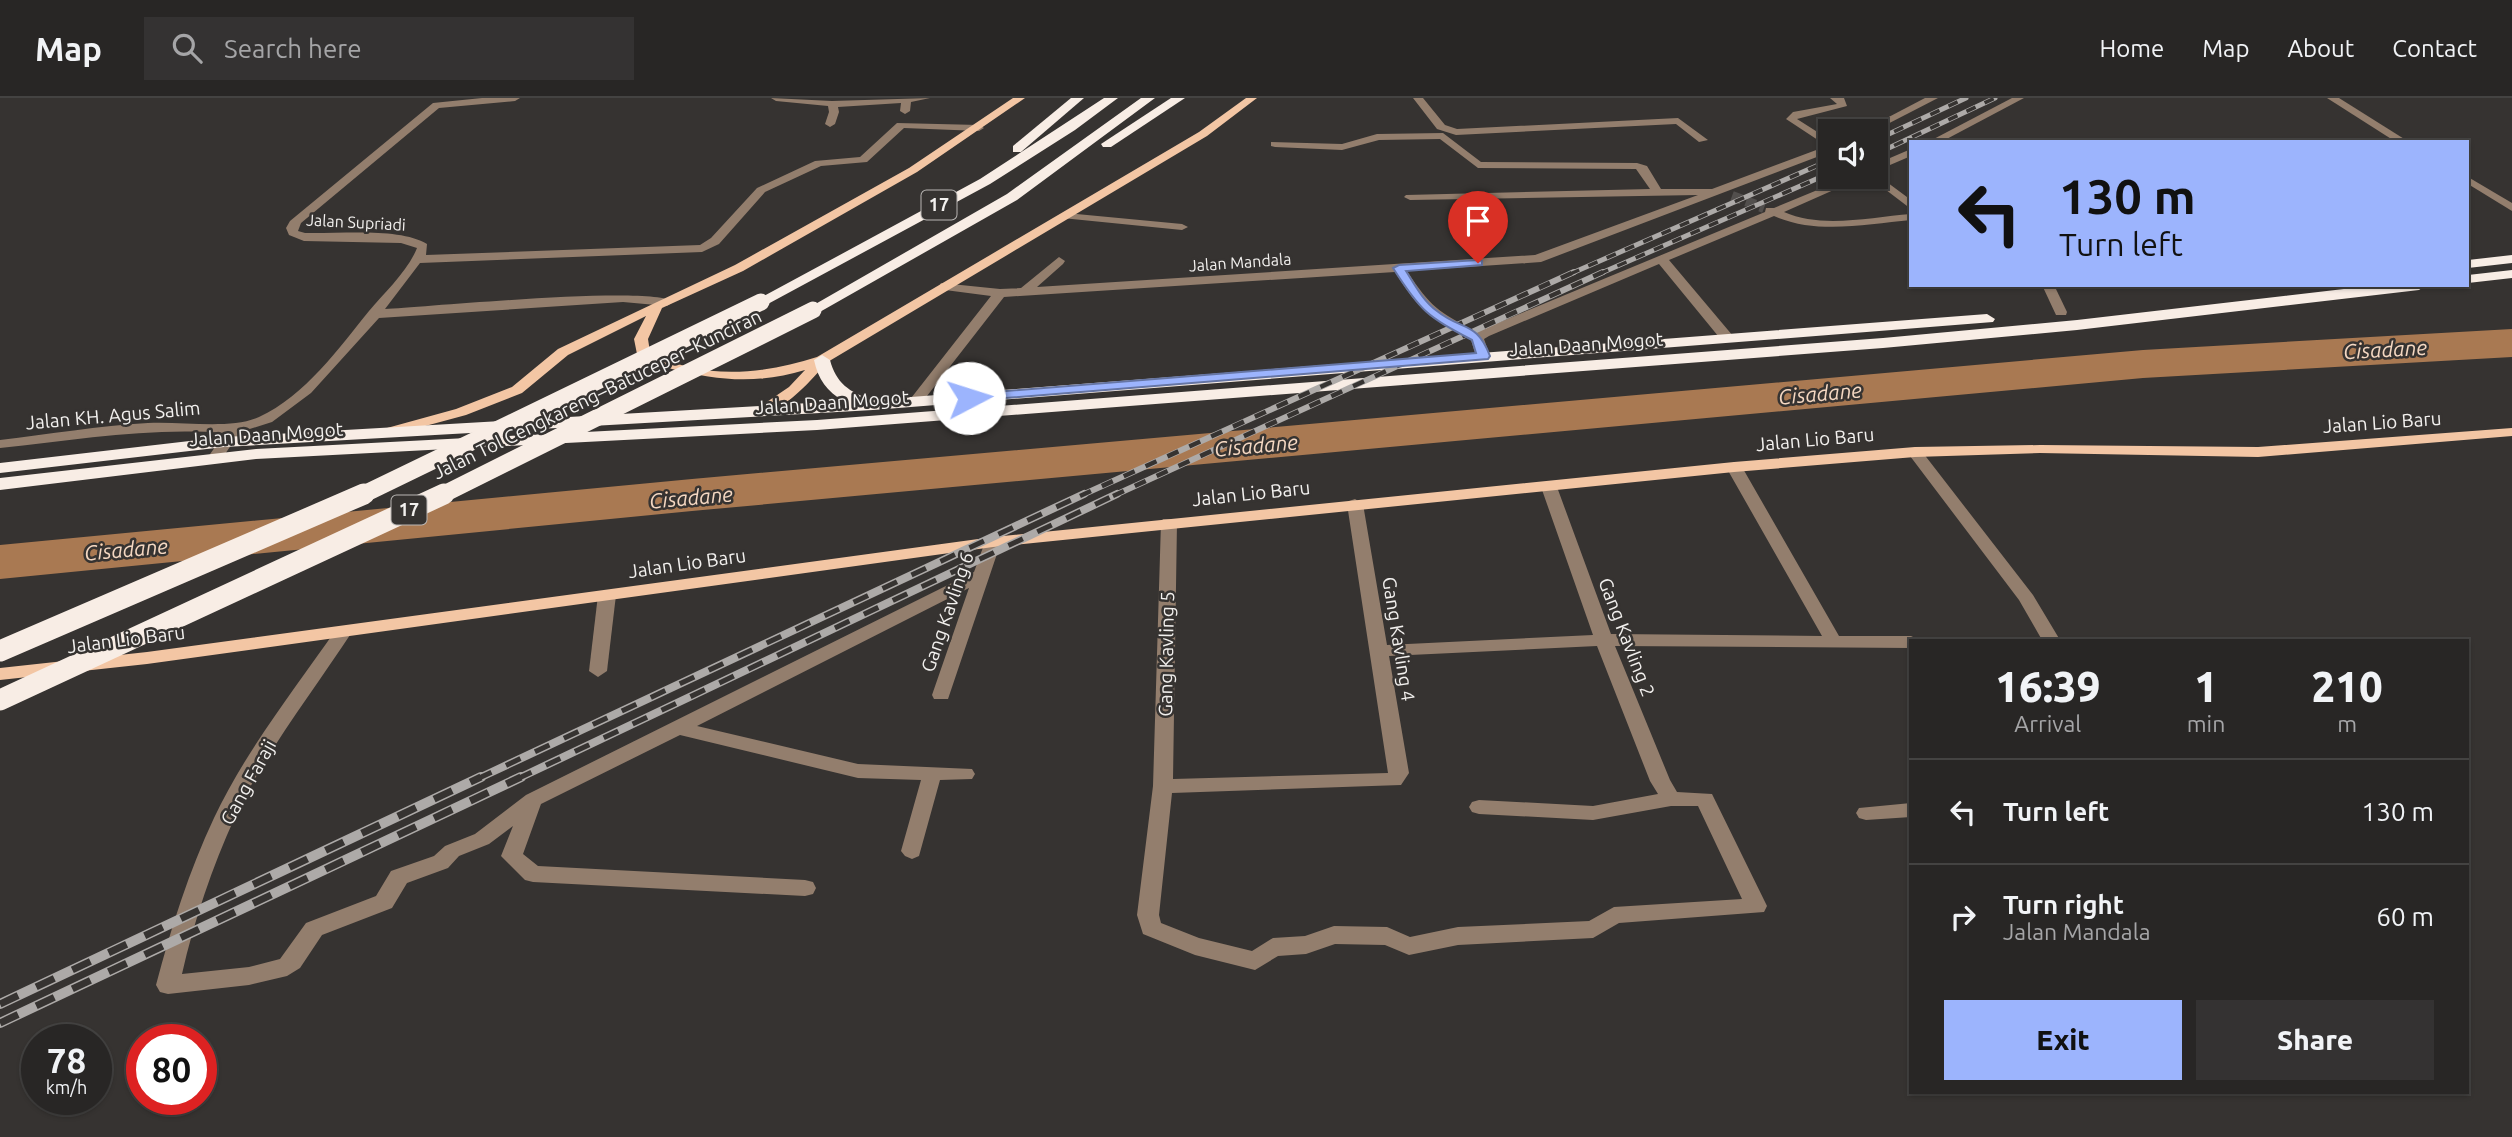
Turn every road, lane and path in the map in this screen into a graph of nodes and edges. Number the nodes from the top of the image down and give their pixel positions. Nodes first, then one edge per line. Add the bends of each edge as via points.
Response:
1 (515, 98) edge
2 (776, 98) edge
3 (925, 98) edge
4 (1020, 98) edge
5 (1078, 98) edge
6 (1112, 98) edge
7 (1149, 98) edge
8 (1179, 98) edge
9 (1252, 98) edge
10 (1418, 98) edge
11 (1933, 98) edge
12 (2019, 98) edge
13 (2332, 98) edge
14 (1839, 99) edge
15 (906, 100) junction
16 (436, 102) edge
17 (832, 104) junction
18 (1888, 120) edge
19 (830, 124) dead end
20 (901, 125) junction
21 (979, 128) junction
22 (1818, 138) edge
23 (1703, 140) dead end
24 (1937, 140) edge
25 (2401, 140) edge
26 (1275, 144) dead end
27 (1818, 152) edge
28 (1909, 153) edge
29 (1888, 163) edge
30 (2469, 181) edge
31 (972, 187) junction
32 (1888, 188) edge
33 (1826, 189) edge
34 (1719, 191) junction
35 (1657, 192) junction
36 (1732, 195) tunnel mouth
37 (1012, 197) junction
38 (1410, 197) dead end
39 (1909, 203) edge
40 (2512, 208) edge
41 (1770, 210) junction
42 (1066, 216) junction
43 (1909, 217) edge
44 (1182, 228) dead end
45 (417, 259) junction
46 (2512, 259) edge
47 (1662, 260) junction
48 (1059, 261) dead end
49 (2469, 264) edge
50 (1399, 268) junction
51 (2512, 274) edge
52 (2469, 279) edge
53 (945, 286) junction
54 (2049, 287) edge
55 (2286, 287) edge
56 (2402, 287) edge
57 (1024, 292) junction
58 (1000, 293) junction
59 (659, 302) junction
60 (2062, 312) junction
61 (373, 314) junction
62 (1477, 338) junction
63 (1728, 340) junction
64 (1483, 356) junction
65 (822, 360) junction
66 (915, 402) junction
67 (873, 405) junction
68 (759, 412) junction
69 (392, 431) junction
70 (2512, 432) edge
71 (230, 435) junction
72 (0, 444) edge
73 (1915, 452) junction
74 (216, 457) junction
75 (1734, 467) junction
76 (0, 468) edge
77 (0, 484) edge
78 (1549, 487) junction
79 (1355, 504) junction
80 (1168, 522) junction
81 (993, 542) junction
82 (982, 575) junction
83 (607, 595) junction
84 (343, 632) junction
85 (2050, 639) edge
86 (1604, 640) junction
87 (1834, 642) junction
88 (1909, 642) edge
89 (0, 650) edge
90 (1379, 651) junction
91 (598, 671) dead end
92 (0, 674) edge
93 (941, 695) dead end
94 (0, 699) edge
95 (675, 727) junction
96 (932, 774) junction
97 (965, 774) dead end
98 (1163, 786) junction
99 (1671, 799) junction
100 (533, 800) junction
101 (1479, 807) dead end
102 (1909, 810) edge
103 (1866, 813) dead end
104 (912, 851) dead end
105 (805, 888) dead end

1 - 16 street, Jalan Supriadi
2 - 17 street
3 - 15 street
4 - 21 main road
5 - 31 highway
6 - 31 highway, Jalan Tol Cengkareng–Batuceper–Kunciran / 17
7 - 37 highway, Jalan Tol Cengkareng–Batuceper–Kunciran / 17
8 - 37 highway
9 - 42 main road via 1203,134
10 - 23 street via 1441,127 1456,132 1678,121
11 - 18 street
12 - 24 street
13 - 25 street
14 - 22 street via 1842,106 1791,119
15 - 17 street
15 - 20 street
16 - 45 street, Jalan Supriadi via 292,228 304,237 415,242 423,247
17 - 19 street
20 - 21 street
20 - 45 street via 863,160 818,163 761,190 715,241 702,248
21 - 59 main road via 739,268
26 - 35 street via 1342,147 1377,137 1443,136 1478,165 1637,166 1643,168
27 - 34 street, Jalan Mandala
28 - 29 street
30 - 40 street
31 - 89 highway, Jalan Tol Cengkareng–Batuceper–Kunciran / 17, bridge via 761,302 379,488
32 - 39 street
33 - 41 street
34 - 35 street
34 - 36 street
34 - 50 street, Jalan Mandala via 1538,259
35 - 38 street
37 - 94 highway, Jalan Tol Cengkareng–Batuceper–Kunciran / 17, bridge via 813,310 477,479
41 - 43 street via 1795,221 1826,224
41 - 47 street
42 - 44 street
42 - 53 main road
45 - 61 street, Jalan Supriadi
46 - 49 highway
47 - 62 street
47 - 63 street
48 - 57 street
50 - 57 street, Jalan Mandala
50 - 62 street via 1433,314
51 - 52 highway
53 - 58 street, Jalan Mandala
53 - 65 main road
54 - 60 street
55 - 60 highway, Jalan Daan Mogot
56 - 74 highway, Jalan Daan Mogot via 1883,343 817,425
57 - 58 street, Jalan Mandala
58 - 66 street
59 - 61 street via 623,298
59 - 65 main road via 641,339 644,354 653,359 736,378 764,376
59 - 69 main road via 563,352 517,390
60 - 63 highway, Jalan Daan Mogot
61 - 71 street, Jalan Supriadi via 324,372 282,410
62 - 64 street
63 - 64 highway, Jalan Daan Mogot
64 - 66 highway, Jalan Daan Mogot
65 - 67 highway via 825,377 836,388
65 - 68 main road via 794,390
66 - 67 highway, Jalan Daan Mogot
67 - 68 highway, Jalan Daan Mogot
68 - 69 highway, Jalan Daan Mogot
69 - 71 highway, Jalan Daan Mogot
70 - 73 main road, Jalan Lio Baru via 2258,452
71 - 72 street, Jalan KH. Agus Salim via 206,426
71 - 74 street
71 - 76 highway, Jalan Daan Mogot
73 - 75 main road, Jalan Lio Baru
73 - 85 street via 2026,598
74 - 77 highway, Jalan Daan Mogot
75 - 78 main road, Jalan Lio Baru
75 - 87 street
78 - 79 main road, Jalan Lio Baru
78 - 86 street, Gang Kavling 2
79 - 80 main road, Jalan Lio Baru
79 - 90 street, Gang Kavling 4
80 - 81 main road, Jalan Lio Baru
80 - 98 street, Gang Kavling 5
81 - 82 street, Gang Kavling 6
81 - 83 main road, Jalan Lio Baru
82 - 93 street, Gang Kavling 6
82 - 95 street
83 - 84 main road, Jalan Lio Baru
83 - 91 street
84 - 92 main road, Jalan Lio Baru
84 - 100 street, Gang Faraji via 225,817 182,927 168,985 273,972 289,964 314,929 384,902 399,877 441,863 452,851 482,839
86 - 87 street
86 - 90 street
86 - 99 street, Gang Kavling 2
87 - 88 street
90 - 98 street, Gang Kavling 4 via 1399,773 1394,780
95 - 96 street via 858,771
95 - 100 street
96 - 97 street
96 - 104 street
98 - 99 street, Gang Kavling 5 via 1148,915 1152,928 1195,946 1255,961 1273,947 1306,945 1334,935 1387,936 1409,946 1458,936 1593,929 1614,915 1756,906 1704,799
99 - 101 street via 1593,813
100 - 105 street via 512,856 533,874
102 - 103 street

